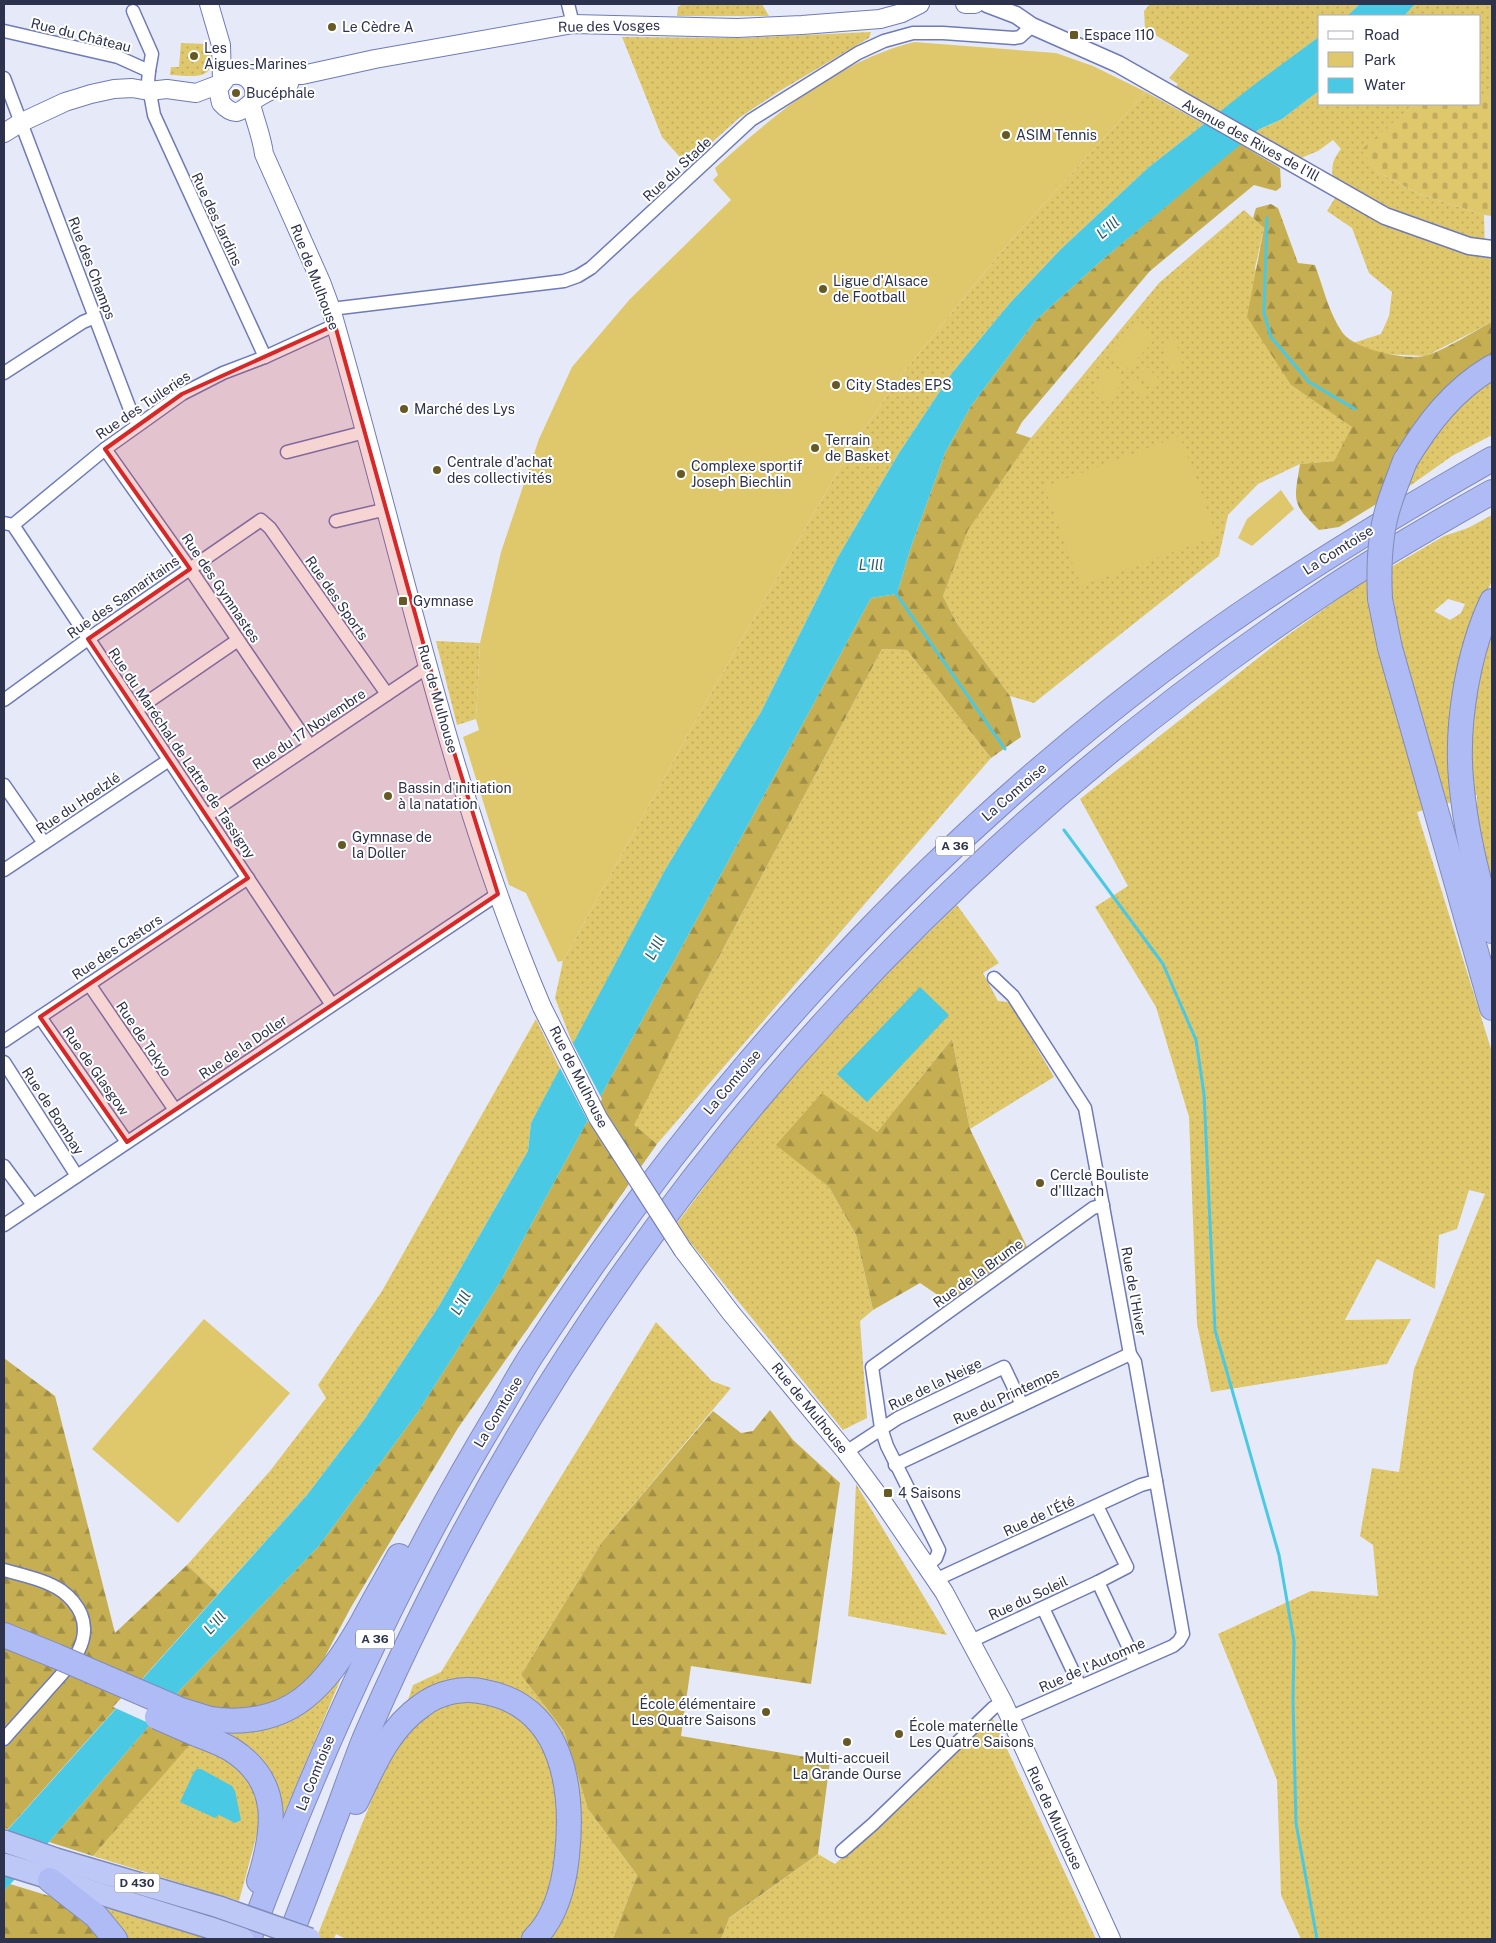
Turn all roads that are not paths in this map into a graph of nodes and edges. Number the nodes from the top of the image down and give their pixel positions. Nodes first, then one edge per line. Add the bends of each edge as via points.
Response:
1 (209, 4) edge
2 (568, 4) edge
3 (924, 4) edge
4 (965, 4) edge
5 (975, 4) edge
6 (986, 4) edge
7 (1012, 10) edge
8 (133, 11) dead end
9 (573, 24) junction
10 (1032, 26) junction
11 (4, 31) edge
12 (221, 45) junction
13 (149, 71) junction
14 (302, 76) junction
15 (246, 77) junction
16 (4, 78) edge
17 (221, 83) junction
18 (149, 91) junction
19 (241, 106) junction
20 (20, 123) junction
21 (4, 134) edge
22 (1492, 249) edge
23 (95, 317) junction
24 (333, 317) junction
25 (265, 357) junction
26 (1492, 367) edge
27 (4, 373) edge
28 (138, 424) junction
29 (365, 432) junction
30 (104, 449) junction
31 (287, 452) dead end
32 (1492, 459) edge
33 (1492, 492) edge
34 (386, 509) junction
35 (261, 520) joint
36 (336, 521) dead end
37 (8, 524) edge
38 (190, 569) junction
39 (1488, 611) edge
40 (88, 638) junction
41 (238, 640) junction
42 (429, 666) junction
43 (387, 694) junction
44 (4, 700) edge
45 (136, 710) junction
46 (310, 746) junction
47 (169, 760) junction
48 (4, 785) edge
49 (206, 816) junction
50 (44, 843) junction
51 (4, 870) edge
52 (248, 878) junction
53 (498, 894) junction
54 (1492, 932) edge
55 (994, 978) dead end
56 (89, 984) junction
57 (332, 1005) junction
58 (1492, 1008) edge
59 (40, 1017) junction
60 (4, 1041) edge
61 (4, 1062) edge
62 (175, 1110) junction
63 (127, 1142) junction
64 (4, 1166) edge
65 (77, 1176) junction
66 (33, 1205) junction
67 (1103, 1205) junction
68 (4, 1225) edge
69 (1130, 1354) junction
70 (532, 1355) junction
71 (1022, 1405) junction
72 (881, 1428) junction
73 (846, 1452) junction
74 (895, 1465) junction
75 (1156, 1481) junction
76 (1097, 1506) junction
77 (4, 1570) edge
78 (931, 1573) junction
79 (1098, 1582) junction
80 (1043, 1608) junction
81 (1183, 1634) joint
82 (4, 1635) edge
83 (971, 1641) junction
84 (4, 1651) edge
85 (1135, 1661) junction
86 (51, 1662) junction
87 (1080, 1686) junction
88 (1006, 1710) junction
89 (203, 1727) junction
90 (4, 1739) edge
91 (4, 1841) edge
92 (842, 1851) dead end
93 (4, 1864) edge
94 (50, 1872) junction
95 (309, 1890) junction
96 (296, 1936) edge
97 (115, 1939) edge
98 (241, 1939) edge
99 (249, 1939) edge
100 (534, 1939) edge
101 (1110, 1939) edge

1 - 12 main road
2 - 9 street
3 - 9 main road, Rue des Vosges via 880,19 802,25 737,28
4 - 5 main road
6 - 7 street, Avenue des Rives de l'Ill
7 - 10 street, Avenue des Rives de l'Ill
8 - 13 street, Rue du Château via 152,54
9 - 14 main road, Rue des Vosges via 384,57
10 - 22 street, Avenue des Rives de l'Ill via 1118,64 1385,216 1468,246
10 - 24 street, Rue du Stade via 1014,38 913,34 884,41 858,53 752,120 591,268 578,276
11 - 13 street, Rue du Château via 118,57
12 - 15 main road via 234,67
12 - 17 main road
13 - 18 street, Rue du Château
14 - 15 main road, Rue des Vosges via 287,75 265,80
14 - 19 main road, Rue des Vosges
15 - 17 main road, Rue des Vosges via 232,75
15 - 19 main road via 254,88
16 - 20 street, Rue des Champs
17 - 18 main road, Rue des Vosges via 196,93 167,89
17 - 19 main road via 219,99
18 - 19 main road, Rue des Vosges via 165,100
18 - 20 main road, Rue des Vosges via 132,88 91,94
18 - 25 street, Rue des Jardins via 154,115
19 - 24 main road, Rue de Mulhouse via 321,282
20 - 21 main road, Rue des Vosges
20 - 23 street, Rue des Champs
23 - 27 street
23 - 28 street, Rue des Champs
24 - 25 street, Rue des Tuileries
24 - 29 main road, Rue de Mulhouse
25 - 28 street, Rue des Tuileries via 206,381
26 - 58 highway, bridge via 1434,415 1405,461 1390,502 1379,566 1380,600 1388,639
28 - 30 street, Rue des Tuileries
29 - 31 street
29 - 34 main road, Rue de Mulhouse
30 - 37 street, Rue des Tuileries
30 - 38 street, Rue des Gymnastes
32 - 70 highway, La Comtoise / A 36 via 1305,570 1200,642 1126,698 980,821 838,962 746,1064 655,1177
33 - 95 highway, A 36 via 1319,596 1138,728 998,847 921,920 776,1077 638,1252 521,1431 456,1547 398,1664 362,1744
34 - 36 street
34 - 42 main road, Rue de Mulhouse
35 - 38 street, Rue des Samaritains
35 - 43 street, Rue des Sports via 270,528
37 - 40 street, Rue du Maréchal de Lattre de Tassigny
38 - 40 street, Rue des Samaritains
38 - 41 street, Rue des Gymnastes
39 - 54 highway via 1471,662 1460,744 1460,778 1478,878
40 - 44 street, Rue des Samaritains
40 - 45 street, Rue du Maréchal de Lattre de Tassigny
41 - 45 street
41 - 46 street, Rue des Gymnastes
42 - 43 street, Rue du 17 Novembre
42 - 53 main road, Rue de Mulhouse via 480,844
43 - 46 street, Rue du 17 Novembre
45 - 47 street, Rue du Maréchal de Lattre de Tassigny
46 - 49 street, Rue du 17 Novembre
47 - 49 street, Rue du Maréchal de Lattre de Tassigny
47 - 50 street, Rue du Hoelzlé
48 - 50 street
49 - 52 street, Rue du Maréchal de Lattre de Tassigny
50 - 51 street, Rue du Hoelzlé
52 - 56 street, Rue des Castors
52 - 57 street, Rue du Maréchal de Lattre de Tassigny
53 - 57 street, Rue de la Doller
53 - 73 main road, Rue de Mulhouse, bridge via 542,1007 598,1118 683,1250
55 - 67 street, Rue de l'Hiver via 1013,996 1085,1108
56 - 59 street, Rue des Castors
56 - 62 street, Rue de Tokyo
57 - 62 street, Rue de la Doller
59 - 60 street, Rue des Castors
59 - 63 street, Rue de Glasgow
61 - 65 street, Rue de Bombay
62 - 63 street, Rue de la Doller
63 - 65 street, Rue de la Doller
64 - 66 street
65 - 66 street, Rue de la Doller
66 - 68 street, Rue de la Doller
67 - 69 street, Rue de l'Hiver
67 - 72 street, Rue de la Brume via 1093,1208 872,1367
69 - 71 street, Rue du Printemps
69 - 75 street, Rue de l'Hiver
70 - 89 highway via 499,1391 472,1429 332,1671 302,1701 271,1716
70 - 99 highway, La Comtoise / A 36 via 450,1492 367,1655
71 - 72 street, Rue de la Neige via 1004,1367
71 - 74 street, Rue du Printemps
72 - 73 street, Rue de la Neige
72 - 74 street
73 - 78 main road, Rue de Mulhouse
74 - 78 street via 938,1550
75 - 76 street, Rue de l'Été
75 - 81 street, Rue de l'Hiver
76 - 78 street, Rue de l'Été
76 - 79 street, Rue du Soleil via 1127,1567
77 - 90 street via 62,1590 79,1610 84,1627 81,1646 68,1666
78 - 83 main road, Rue de Mulhouse
79 - 80 street, Rue du Soleil
79 - 85 street
80 - 83 street, Rue du Soleil
80 - 87 street
81 - 85 street, Rue de l'Automne via 1174,1646
82 - 86 highway
83 - 88 main road, Rue de Mulhouse
84 - 86 highway
85 - 87 street, Rue de l'Automne
86 - 89 highway, bridge via 181,1710
87 - 88 street, Rue de l'Automne
88 - 92 street, Rue de l'Automne via 992,1708
88 - 101 main road, Rue de Mulhouse
89 - 98 highway via 256,1769 268,1794 269,1837
91 - 94 highway, D 430
93 - 94 highway, D 430
94 - 96 highway, D 430, bridge via 219,1907
94 - 97 highway
94 - 98 highway, D 430, bridge
95 - 96 highway, A 36
95 - 100 highway via 373,1765 402,1722 422,1705 443,1694 467,1690 493,1693 524,1708 544,1726 561,1761 568,1792 569,1840 562,1885 552,1914

